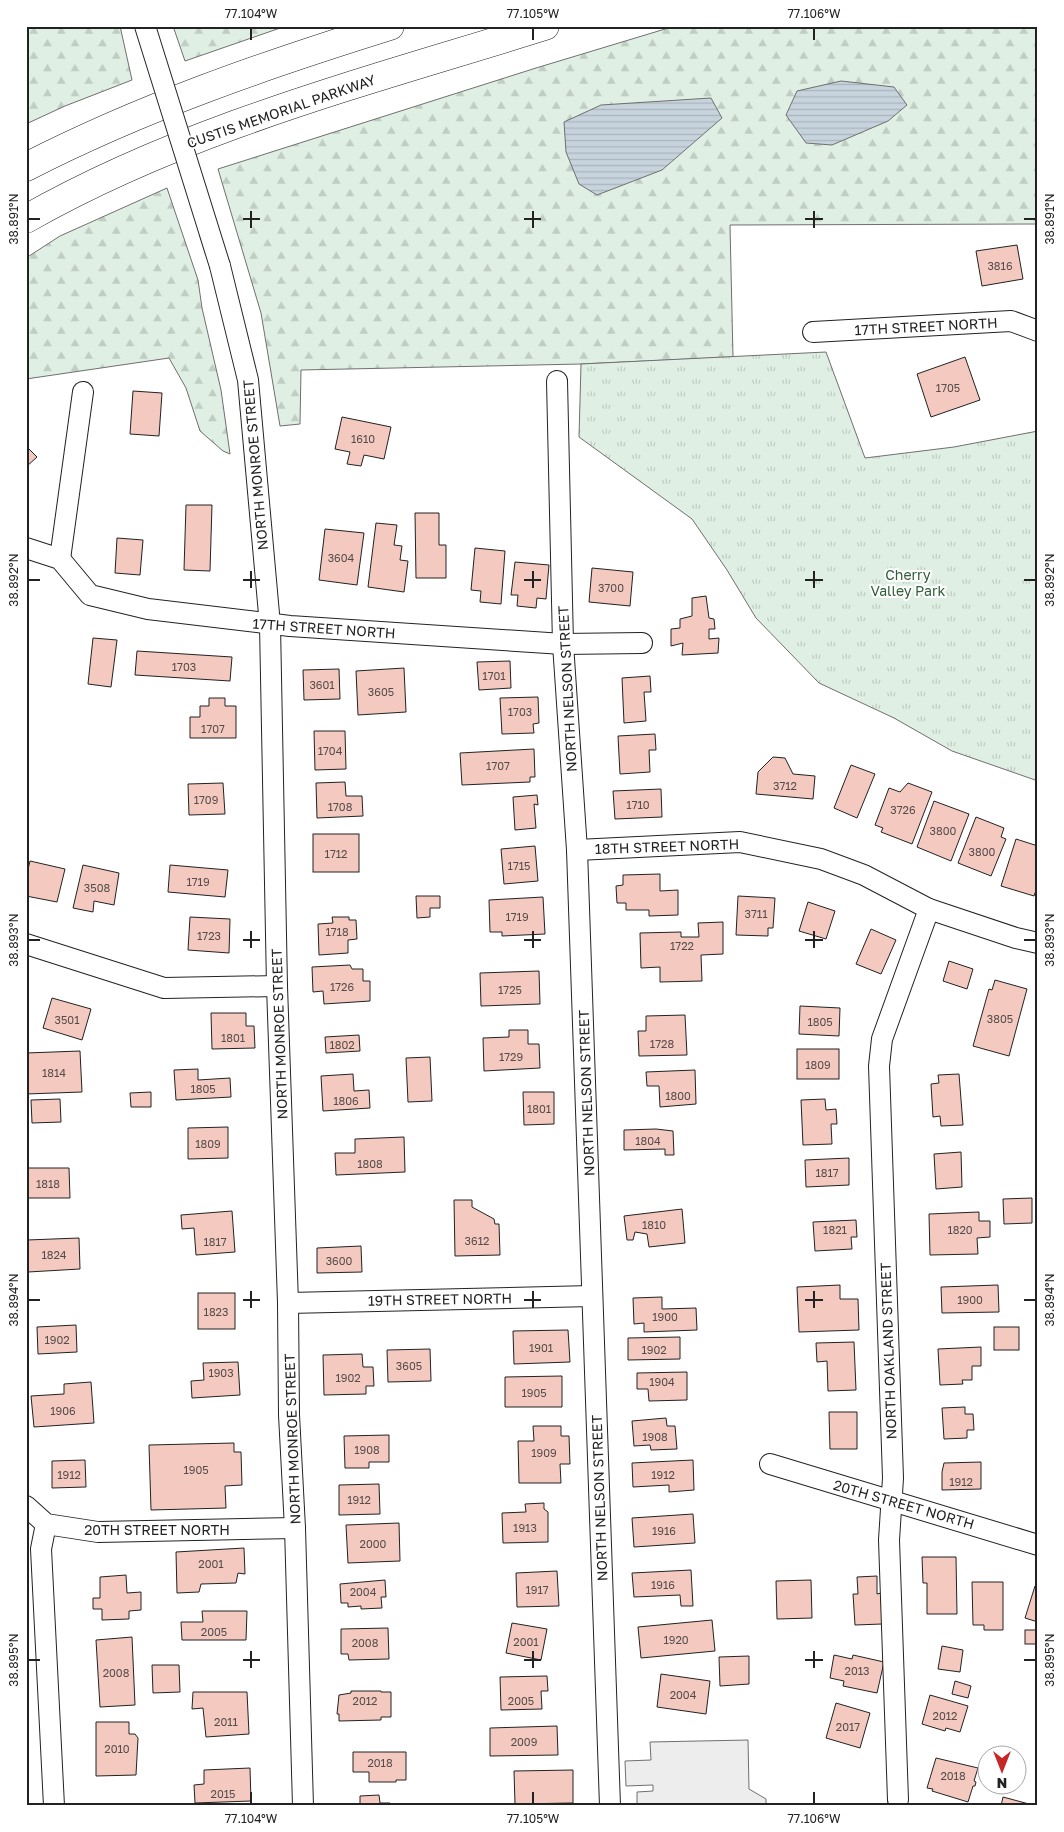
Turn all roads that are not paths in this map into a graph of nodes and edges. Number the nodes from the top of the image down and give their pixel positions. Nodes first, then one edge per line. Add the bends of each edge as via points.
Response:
1 (145, 26) edge
2 (390, 26) edge
3 (545, 26) edge
4 (26, 167) edge
5 (26, 219) edge
6 (1038, 331) edge
7 (813, 332) dead end
8 (557, 381) dead end
9 (83, 392) dead end
10 (26, 548) edge
11 (60, 559) junction
12 (270, 625) junction
13 (642, 643) dead end
14 (563, 644) junction
15 (577, 850) junction
16 (929, 909) junction
17 (1038, 943) edge
18 (26, 944) edge
19 (277, 986) junction
20 (592, 1296) junction
21 (288, 1303) junction
22 (770, 1464) dead end
23 (891, 1501) junction
24 (26, 1506) edge
25 (46, 1524) junction
26 (295, 1528) junction
27 (1038, 1545) edge
28 (898, 1800) dead end
29 (54, 1806) edge
30 (303, 1806) edge
31 (610, 1806) edge

1 - 12 street, NORTH MONROE STREET, bridge via 220,266 248,380
2 - 4 highway via 276,62 164,104
3 - 5 highway, CUSTIS MEMORIAL PARKWAY via 233,125 126,169
6 - 7 street, 17TH STREET NORTH via 1011,321
8 - 14 street, NORTH NELSON STREET
9 - 11 street
10 - 11 street
11 - 12 street, 17TH STREET NORTH via 90,595 148,609
12 - 14 street, 17TH STREET NORTH
12 - 19 street, NORTH MONROE STREET
13 - 14 street, 17TH STREET NORTH
14 - 15 street, NORTH NELSON STREET
15 - 16 street, 18TH STREET NORTH via 740,842 821,859 864,875
15 - 20 street, NORTH NELSON STREET
16 - 17 street, 18TH STREET NORTH
16 - 23 street, NORTH OAKLAND STREET via 882,1039 878,1066 893,1478
18 - 19 street via 164,988
19 - 21 street, NORTH MONROE STREET
20 - 21 street, 19TH STREET NORTH
20 - 31 street, NORTH NELSON STREET
21 - 26 street, NORTH MONROE STREET
22 - 23 street, 20TH STREET NORTH
23 - 27 street, 20TH STREET NORTH
23 - 28 street, NORTH OAKLAND STREET via 889,1540
24 - 25 street
25 - 26 street, 20TH STREET NORTH via 98,1532
25 - 29 street via 41,1549
26 - 30 street, NORTH MONROE STREET

